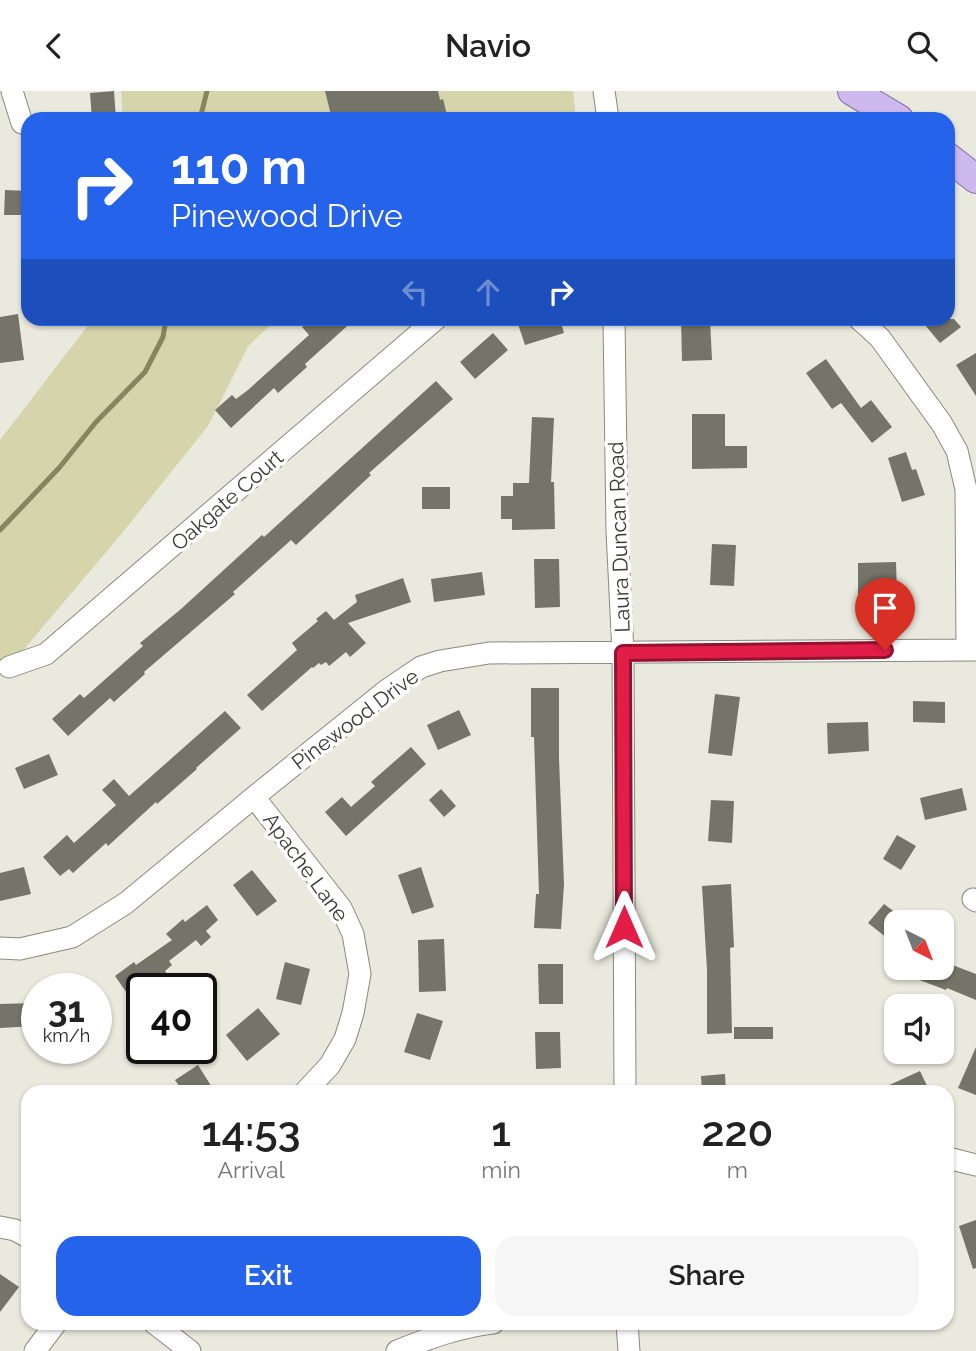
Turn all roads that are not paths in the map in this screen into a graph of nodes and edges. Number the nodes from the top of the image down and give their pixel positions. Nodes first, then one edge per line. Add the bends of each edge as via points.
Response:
1 (12, 91) edge
2 (604, 91) edge
3 (852, 91) edge
4 (607, 112) edge
5 (887, 112) edge
6 (21, 120) edge
7 (955, 162) edge
8 (976, 179) edge
9 (428, 326) edge
10 (614, 326) edge
11 (867, 326) edge
12 (972, 650) edge
13 (623, 653) junction
14 (9, 667) dead end
15 (254, 797) junction
16 (0, 948) edge
17 (311, 1085) edge
18 (625, 1085) edge
19 (954, 1159) edge
20 (976, 1165) edge
21 (0, 1227) edge
22 (21, 1233) edge
23 (51, 1330) edge
24 (163, 1330) edge
25 (454, 1330) edge
26 (628, 1330) edge
27 (35, 1351) edge
28 (190, 1351) edge
29 (397, 1351) edge
30 (629, 1351) edge

1 - 6 street
2 - 4 street
3 - 5 main road
7 - 8 main road
9 - 14 street, Oakgate Court via 46,654
10 - 13 street, Laura Duncan Road
11 - 12 street via 880,338 957,451 966,489
12 - 13 street, Pinewood Drive
13 - 15 street, Pinewood Drive via 489,653 421,667
13 - 18 street, Laura Duncan Road
15 - 16 street, Pinewood Drive via 125,903 72,937 20,949
15 - 17 street, Apache Lane via 341,908 353,934 360,974 354,1013 330,1065
19 - 20 street
21 - 22 street
23 - 27 street
24 - 28 street
25 - 29 street
26 - 30 street

